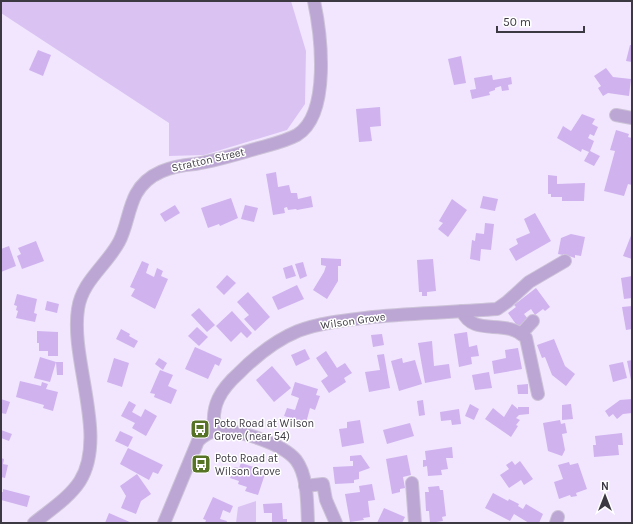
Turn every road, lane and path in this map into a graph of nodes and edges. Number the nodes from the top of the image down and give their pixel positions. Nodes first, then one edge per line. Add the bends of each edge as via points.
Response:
1 (314, 1) edge
2 (616, 115) dead end
3 (632, 118) edge
4 (565, 261) dead end
5 (462, 311) junction
6 (533, 321) dead end
7 (521, 334) junction
8 (538, 394) dead end
9 (215, 431) junction
10 (412, 483) dead end
11 (305, 486) junction
12 (34, 523) edge
13 (164, 523) edge
14 (308, 523) edge
15 (336, 523) edge
16 (415, 523) edge

1 - 12 street, Stratton Street via 321,72 319,98 308,123 298,134 284,141 231,156 179,165 152,177 140,188 133,200 122,236 114,251 86,285 79,302 77,338 90,426 89,460 85,473 74,490
2 - 3 street
4 - 5 street, Wilson Grove via 529,282 502,307
5 - 7 street via 467,319 480,326 503,326
5 - 9 street, Wilson Grove via 348,320 297,332 263,352 224,388 214,410
6 - 7 street
7 - 8 street via 526,338 529,348
9 - 11 street via 235,432 283,450 296,460
9 - 13 street via 203,436 194,449
10 - 16 street
11 - 14 street
11 - 15 street via 323,484 326,500

